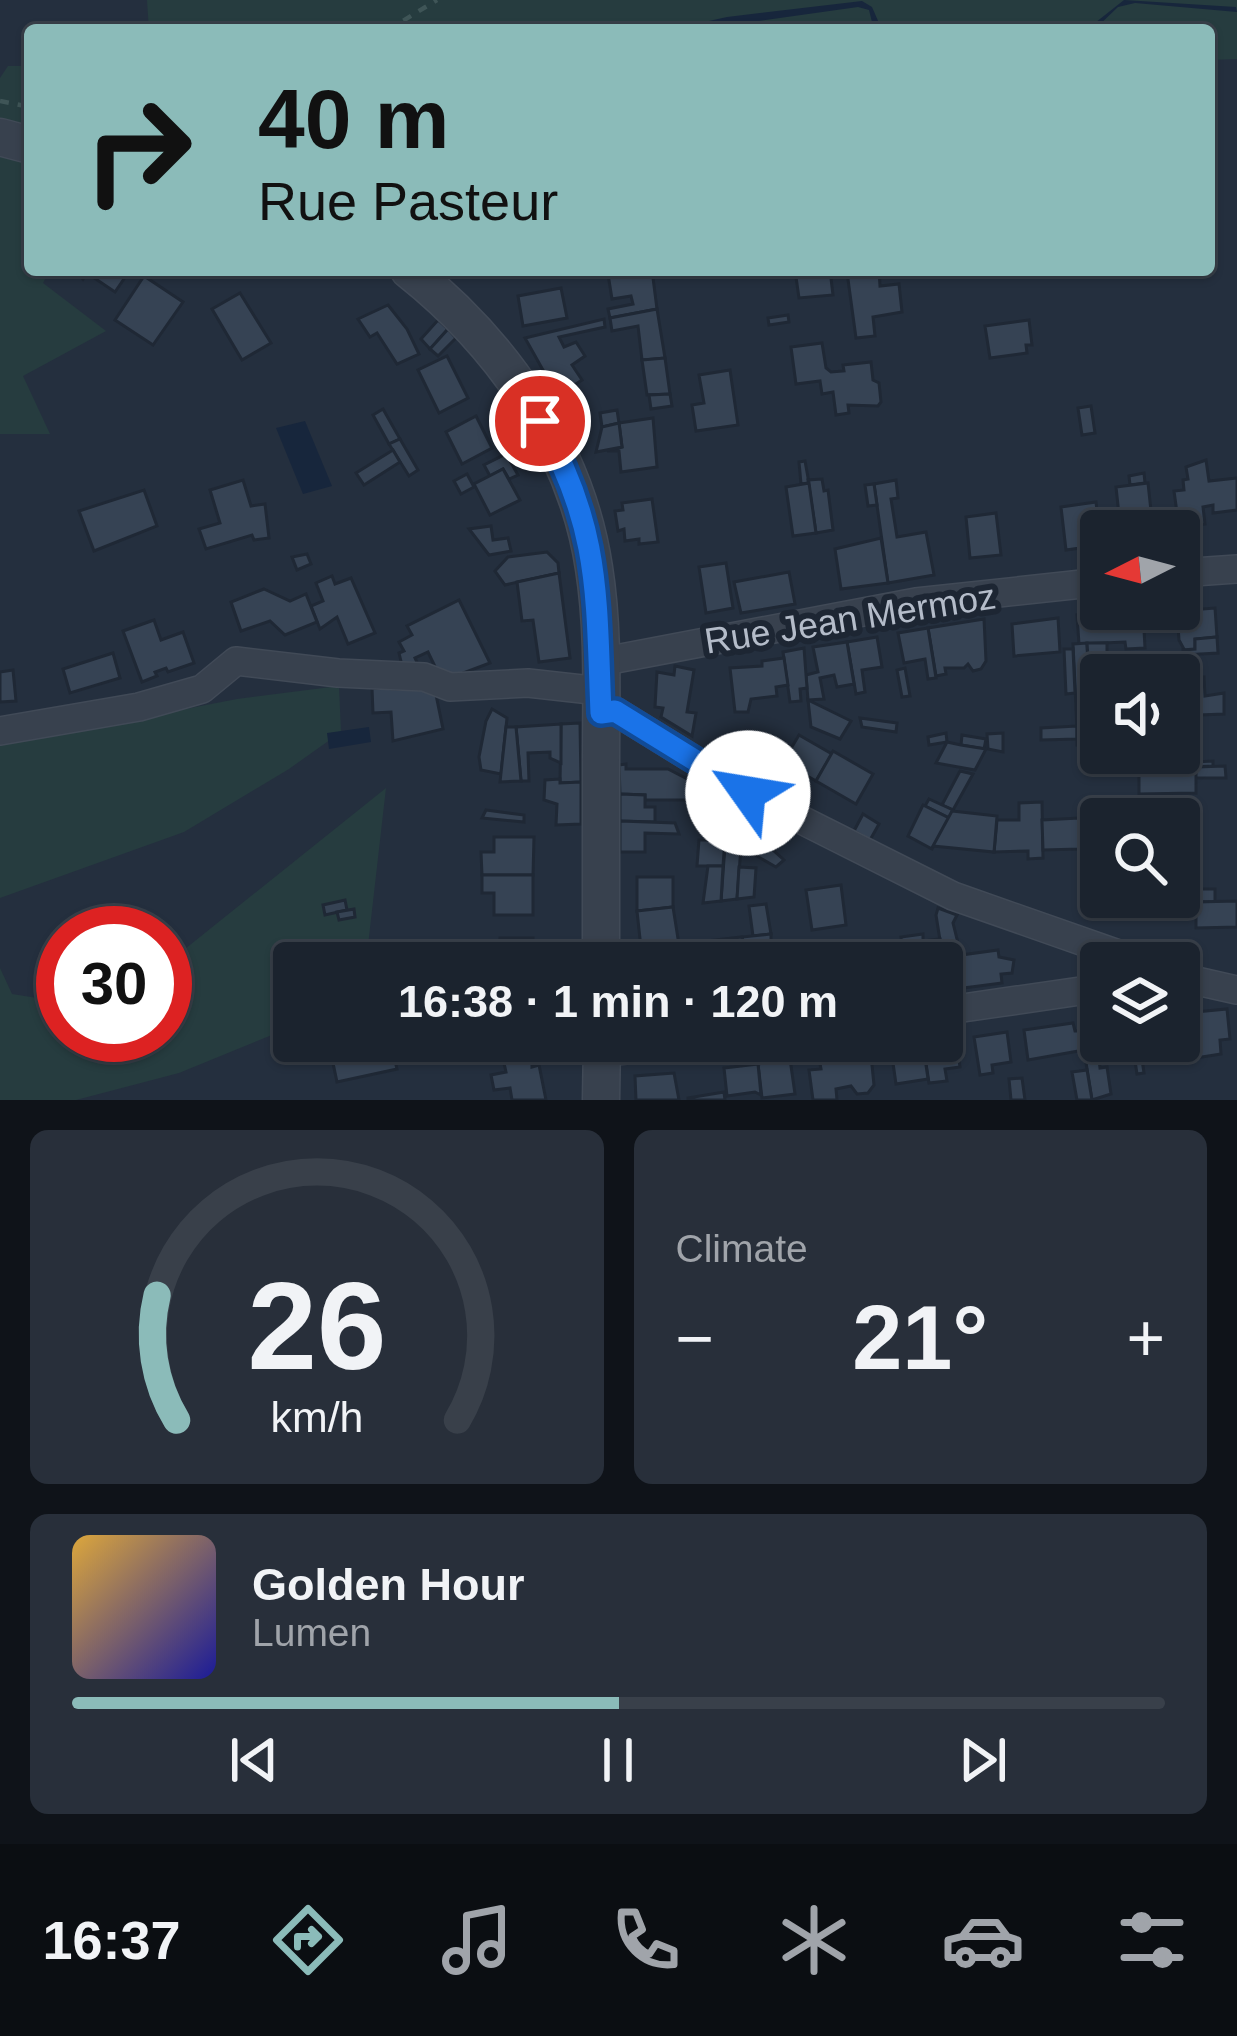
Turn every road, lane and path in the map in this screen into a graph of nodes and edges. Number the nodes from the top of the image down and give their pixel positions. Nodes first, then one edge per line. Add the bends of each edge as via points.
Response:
1 (437, 0) edge
2 (398, 24) edge
3 (417, 276) edge
4 (1237, 568) edge
5 (1200, 571) edge
6 (1080, 584) edge
7 (600, 689) junction
8 (0, 730) edge
9 (602, 942) edge
10 (1084, 942) edge
11 (1200, 982) edge
12 (1237, 990) edge
13 (1080, 991) edge
14 (963, 1008) edge
15 (602, 1062) edge
16 (602, 1100) edge

1 - 2 path
3 - 7 street via 491,348 560,458 592,554
4 - 5 street
6 - 7 street, Rue Jean Mermoz via 916,602
7 - 8 street via 450,687 424,677 236,661 202,689
7 - 9 street
7 - 10 street via 615,711 748,793 953,896
11 - 12 street
13 - 14 street
15 - 16 street

